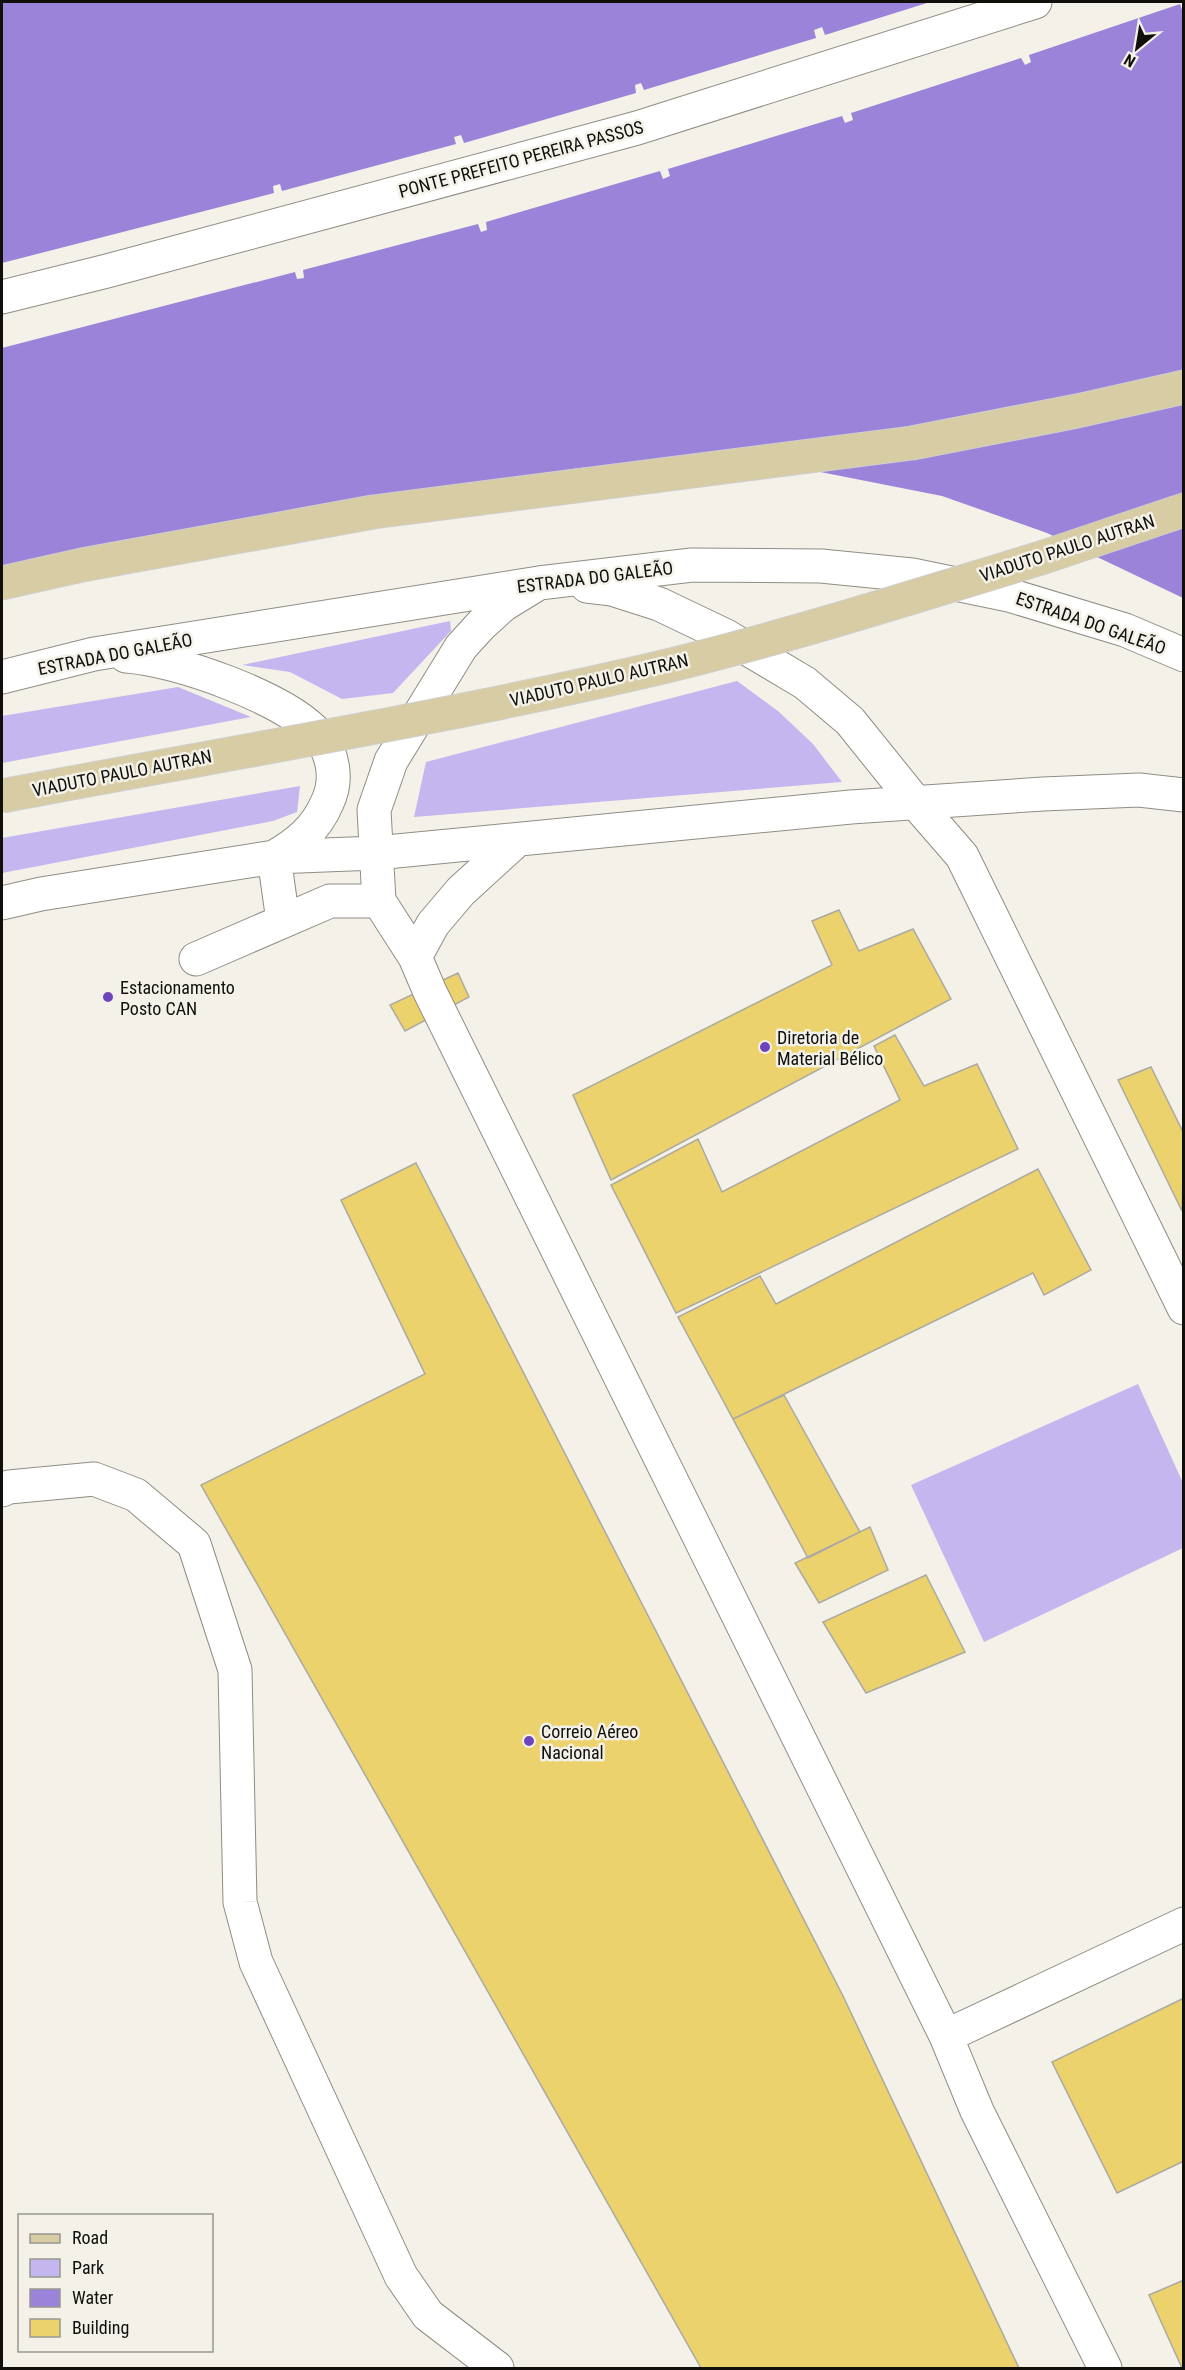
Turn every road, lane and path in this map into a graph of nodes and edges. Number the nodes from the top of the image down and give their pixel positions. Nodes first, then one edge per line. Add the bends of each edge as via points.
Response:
1 (1035, 2) edge
2 (2, 297) edge
3 (1184, 387) edge
4 (1184, 510) edge
5 (546, 582) junction
6 (2, 583) edge
7 (94, 654) junction
8 (1184, 655) edge
9 (2, 677) edge
10 (1184, 795) edge
11 (2, 796) edge
12 (916, 803) junction
13 (517, 840) junction
14 (376, 853) junction
15 (274, 857) junction
16 (379, 901) junction
17 (2, 903) edge
18 (283, 921) junction
19 (416, 957) junction
20 (196, 958) dead end
21 (1184, 1308) edge
22 (2, 1490) edge
23 (1184, 1924) edge
24 (946, 2036) junction
25 (497, 2368) edge
26 (1105, 2368) edge

1 - 2 street, PONTE PREFEITO PEREIRA PASSOS via 637,128
3 - 6 main road via 912,443 373,512
4 - 11 main road, VIADUTO PAULO AUTRAN, bridge via 827,623 666,666 478,706
5 - 7 street, ESTRADA DO GALEÃO
5 - 8 street, ESTRADA DO GALEÃO via 692,565 821,566 912,575 1009,595 1125,630
5 - 12 street via 612,589 658,604 726,636 805,683 850,721
5 - 14 street via 503,605 461,647 396,752 382,785 374,810
7 - 9 street, ESTRADA DO GALEÃO
7 - 15 street via 136,657 212,677 270,701 318,734 334,770 332,793 311,830
10 - 12 street via 1139,790
12 - 13 street
12 - 21 street via 962,856
13 - 14 street
13 - 19 street via 461,891 433,924
14 - 15 street
14 - 16 street
15 - 17 street
15 - 18 street
16 - 18 street via 330,901
16 - 19 street
18 - 20 street
19 - 24 street
22 - 25 street via 94,1479 136,1495 194,1544 235,1670 240,1902 256,1962 401,2276 428,2315
23 - 24 street
24 - 26 street via 977,2111

